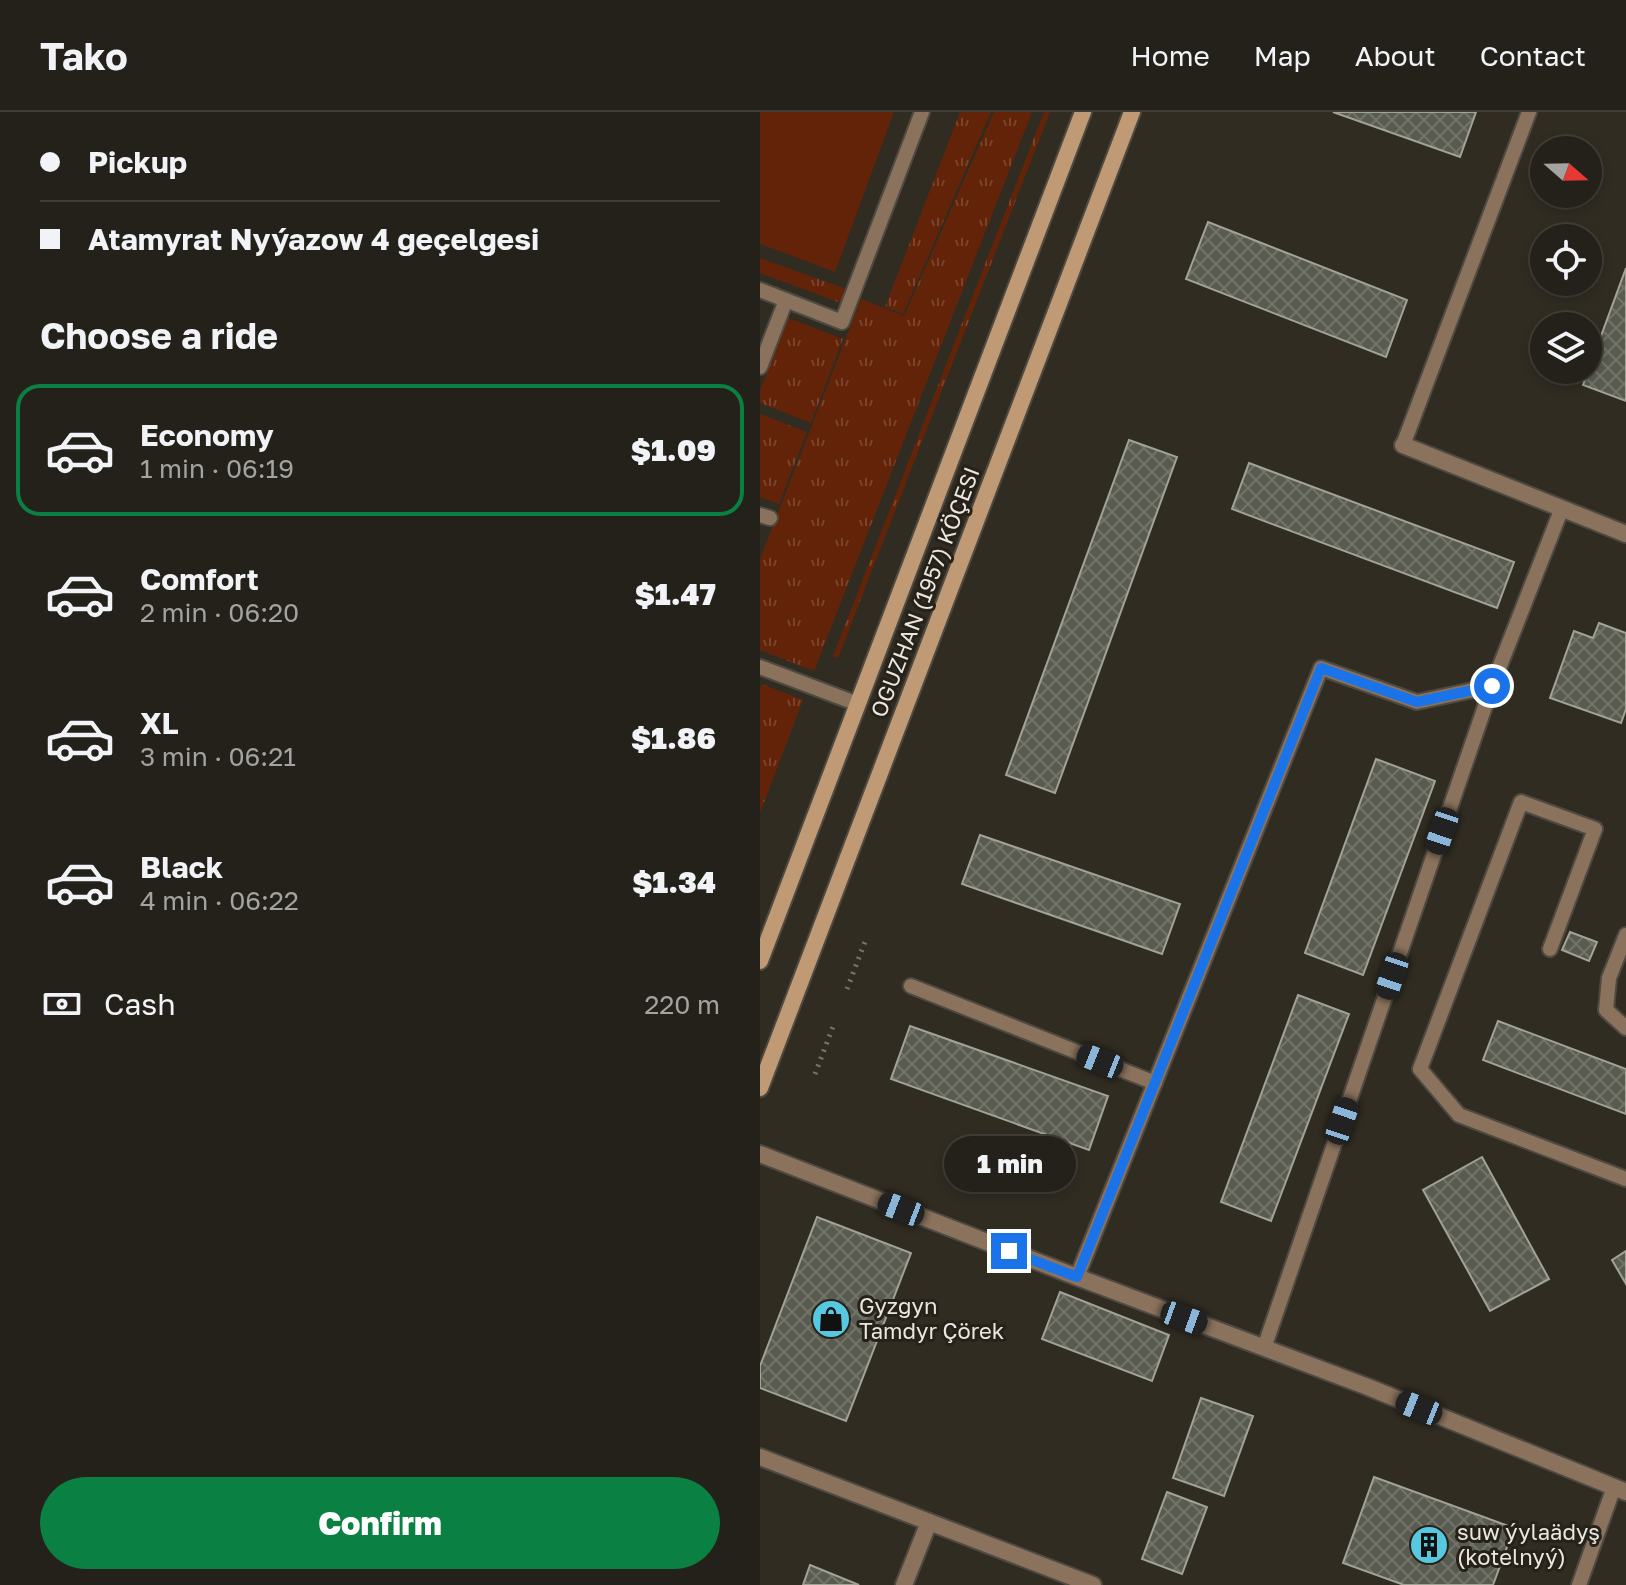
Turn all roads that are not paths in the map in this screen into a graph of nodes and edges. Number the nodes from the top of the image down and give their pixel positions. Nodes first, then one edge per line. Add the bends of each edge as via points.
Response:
1 (922, 112) edge
2 (1083, 112) edge
3 (1132, 112) edge
4 (1529, 112) edge
5 (760, 290) edge
6 (786, 300) junction
7 (760, 367) edge
8 (1403, 445) joint
9 (1562, 508) junction
10 (1626, 534) edge
11 (760, 669) edge
12 (1492, 686) junction
13 (858, 704) junction
14 (1626, 935) edge
15 (1550, 949) dead end
16 (760, 961) edge
17 (911, 986) dead end
18 (1626, 1028) edge
19 (1155, 1083) junction
20 (760, 1088) edge
21 (760, 1154) edge
22 (1626, 1179) edge
23 (1077, 1277) junction
24 (1264, 1348) junction
25 (760, 1457) edge
26 (1620, 1490) edge
27 (929, 1522) junction
28 (904, 1585) edge
29 (1093, 1585) edge
30 (1579, 1585) edge

1 - 6 lane via 842,322
2 - 13 main road, OGUZHAN (1957) KÖÇESI
3 - 20 main road, OGUZHAN (1957) KÖÇESI
4 - 8 lane
5 - 6 lane
6 - 7 lane
8 - 9 street
9 - 10 street
9 - 12 lane
11 - 13 lane
12 - 19 lane via 1417,702 1321,668
12 - 24 lane
13 - 16 main road, OGUZHAN (1957) KÖÇESI
14 - 18 lane via 1609,978 1606,1010
15 - 22 lane via 1595,829 1521,802 1420,1069 1459,1115
17 - 19 lane
19 - 23 lane
21 - 23 street
23 - 24 street
24 - 26 street
25 - 27 street
26 - 30 lane
27 - 28 street
27 - 29 street

